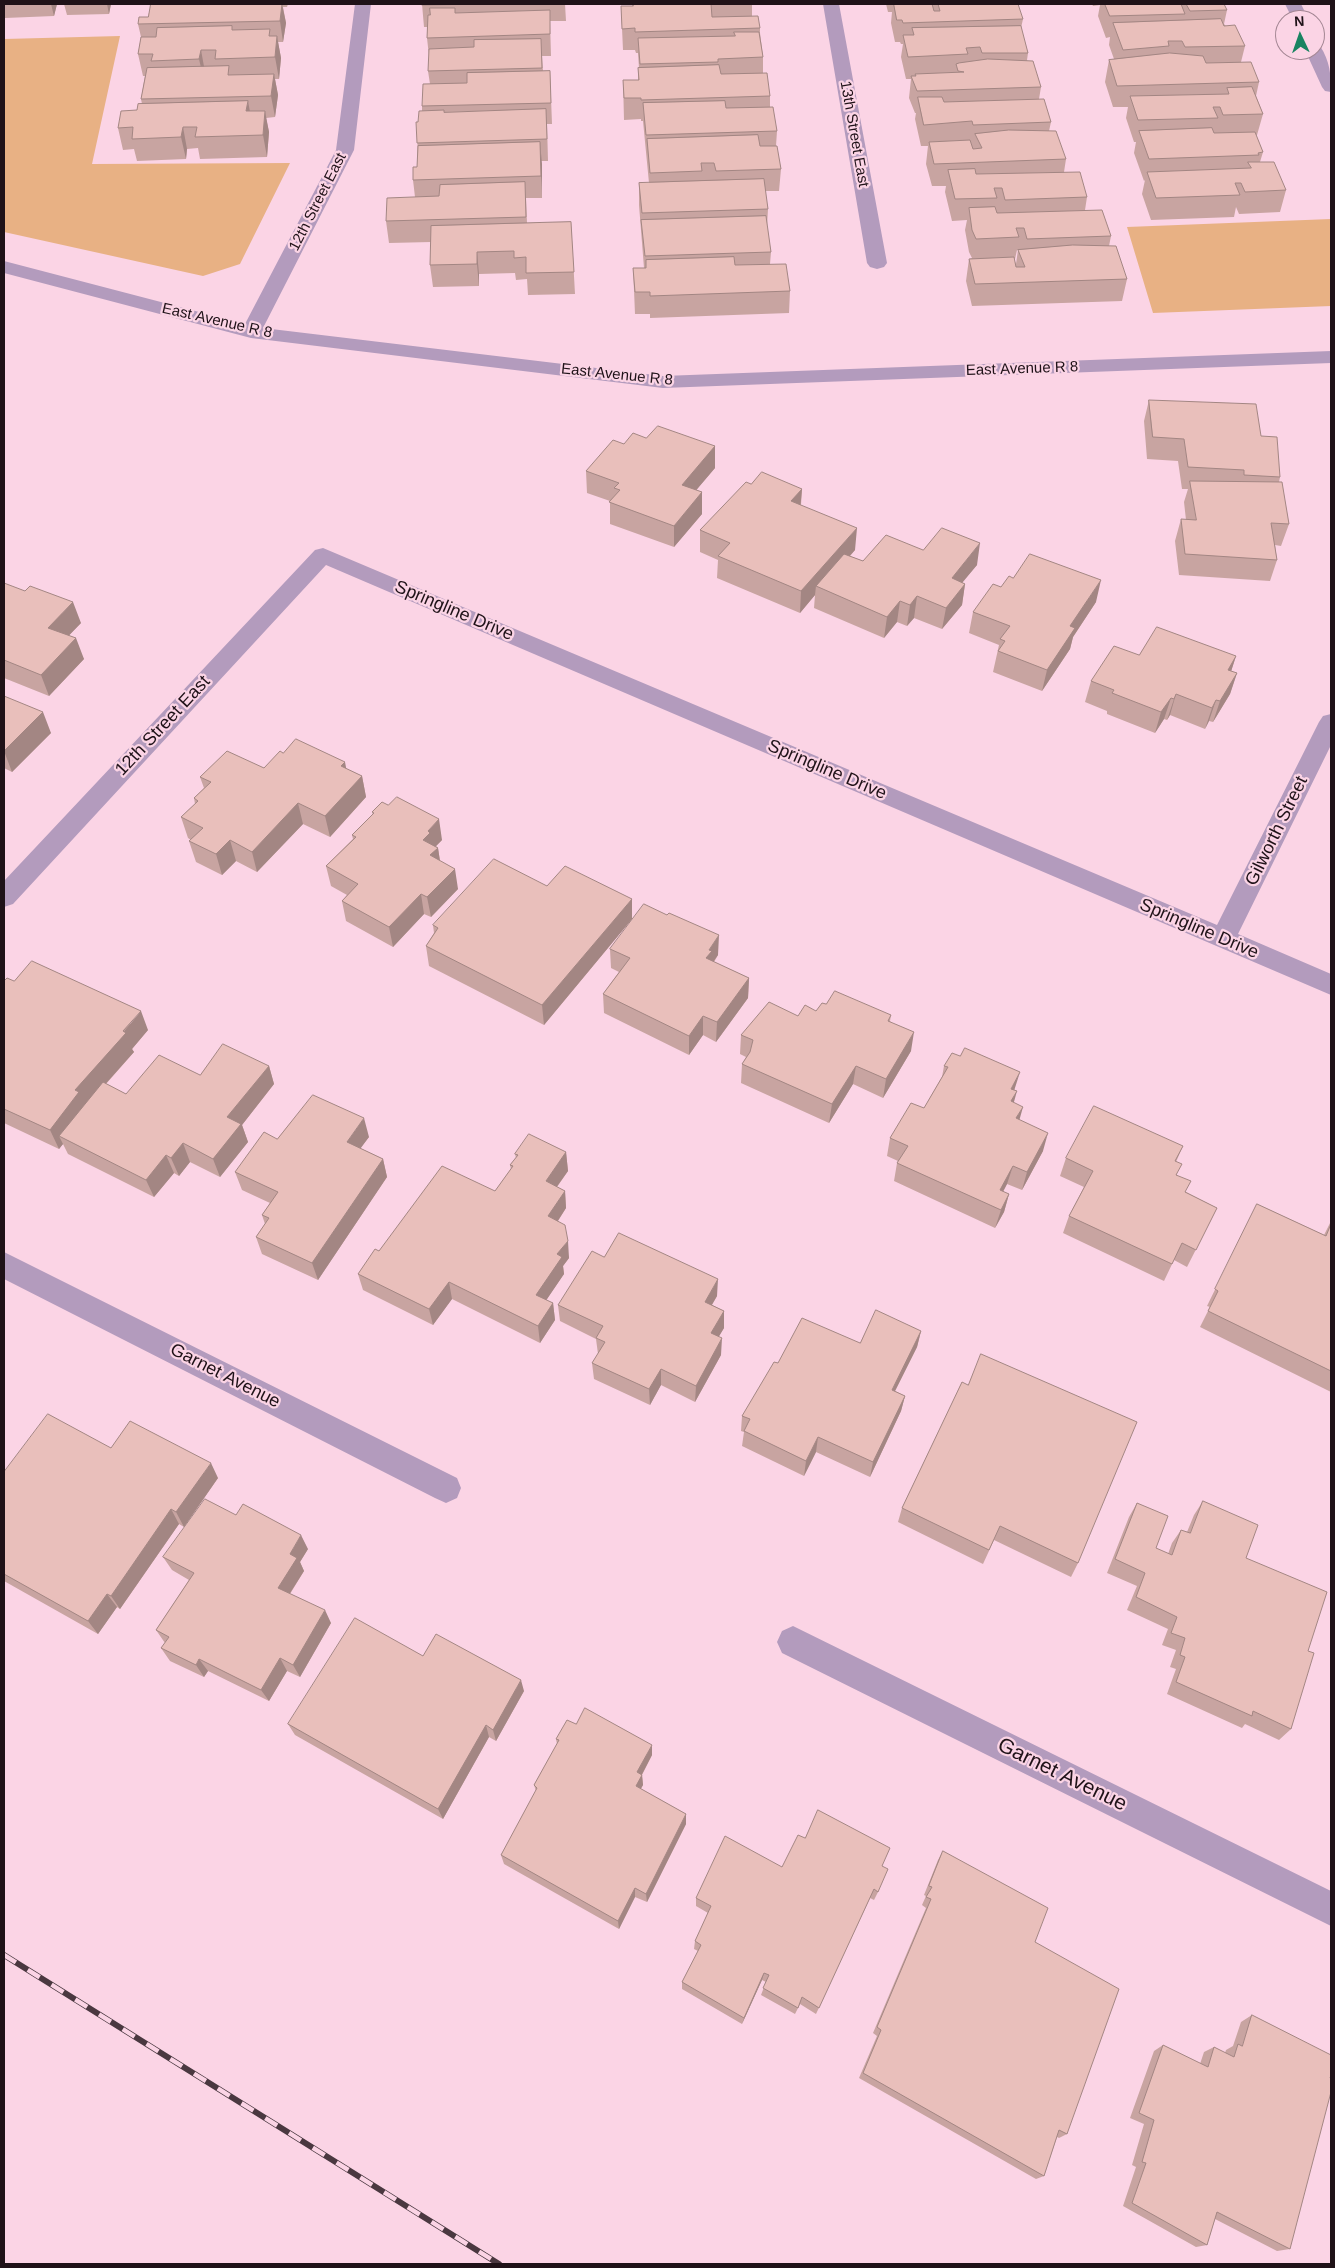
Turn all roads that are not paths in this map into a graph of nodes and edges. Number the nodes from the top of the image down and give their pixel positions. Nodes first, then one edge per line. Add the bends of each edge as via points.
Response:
1 (363, 4) edge
2 (831, 4) edge
3 (1319, 60) edge
4 (1331, 87) edge
5 (877, 264) dead end
6 (4, 267) edge
7 (251, 332) junction
8 (1331, 357) edge
9 (322, 555) joint
10 (1331, 722) edge
11 (4, 897) edge
12 (1223, 940) junction
13 (1331, 985) edge
14 (4, 1265) edge
15 (446, 1488) dead end
16 (793, 1642) dead end
17 (1331, 1908) edge

1 - 7 street, 12th Street East via 345,150
2 - 5 street, 13th Street East
3 - 4 street
6 - 7 street, East Avenue R 8
7 - 8 street, East Avenue R 8 via 663,382
9 - 11 street, 12th Street East
9 - 12 street, Springline Drive
10 - 12 street, Gilworth Street
12 - 13 street, Springline Drive
14 - 15 street, Garnet Avenue
16 - 17 street, Garnet Avenue

